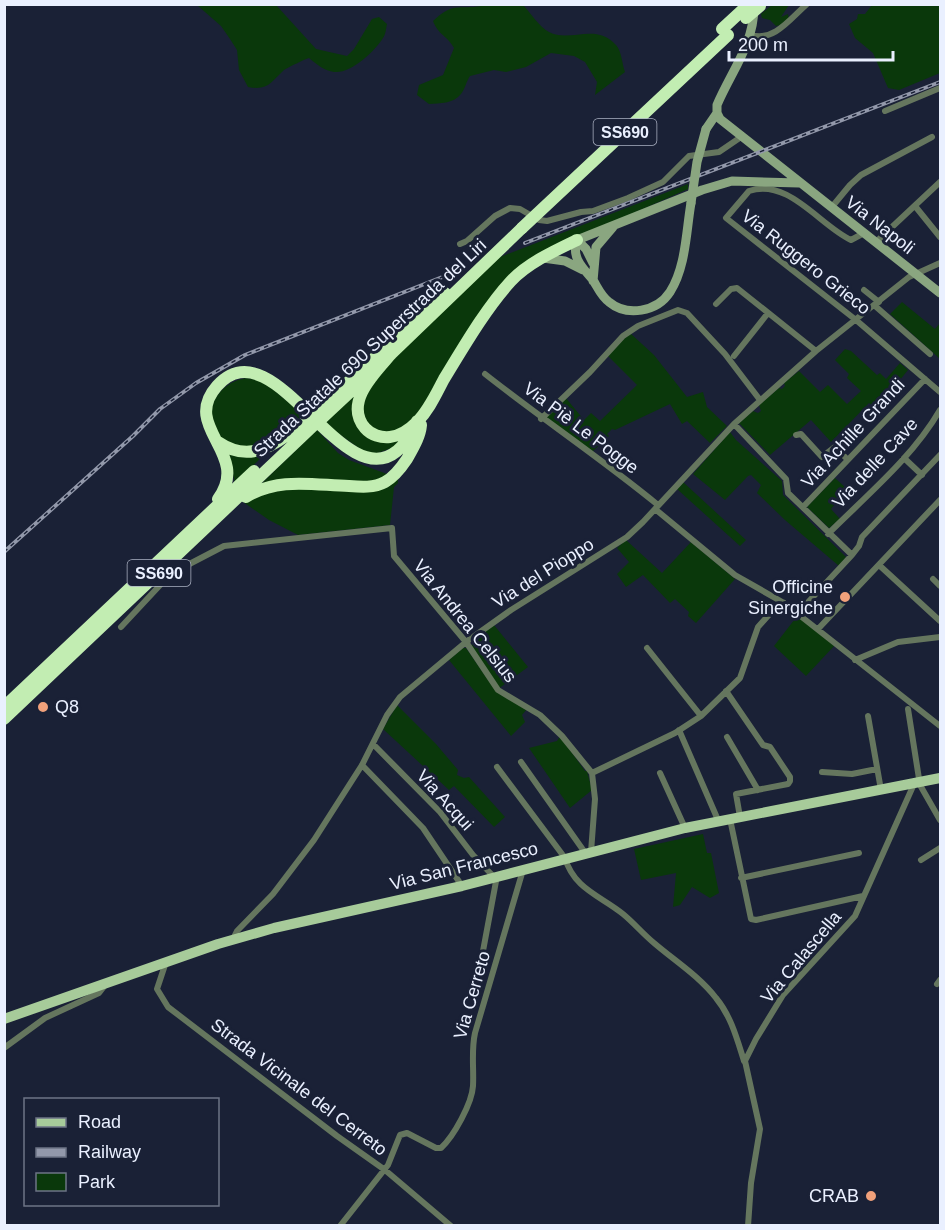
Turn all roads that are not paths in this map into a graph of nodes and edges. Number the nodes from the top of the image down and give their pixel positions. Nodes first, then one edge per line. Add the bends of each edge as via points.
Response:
1 (807, 4) edge
2 (753, 7) edge
3 (751, 35) junction
4 (940, 88) edge
5 (885, 111) dead end
6 (717, 113) junction
7 (741, 137) junction
8 (932, 137) dead end
9 (940, 182) edge
10 (799, 183) junction
11 (915, 206) junction
12 (831, 207) junction
13 (616, 224) junction
14 (519, 225) junction
15 (864, 233) junction
16 (940, 237) edge
17 (577, 240) junction
18 (876, 242) junction
19 (460, 244) dead end
20 (543, 258) junction
21 (940, 263) edge
22 (594, 265) junction
23 (583, 270) junction
24 (916, 274) junction
25 (593, 281) junction
26 (864, 290) dead end
27 (940, 293) edge
28 (876, 303) junction
29 (716, 304) dead end
30 (768, 313) junction
31 (856, 320) junction
32 (816, 351) junction
33 (392, 353) junction
34 (930, 354) dead end
35 (734, 356) dead end
36 (485, 374) dead end
37 (925, 379) junction
38 (940, 392) edge
39 (760, 400) junction
40 (940, 410) edge
41 (312, 418) junction
42 (541, 419) junction
43 (421, 420) junction
44 (734, 424) junction
45 (796, 435) dead end
46 (218, 442) junction
47 (940, 455) edge
48 (904, 458) junction
49 (848, 460) junction
50 (922, 475) junction
51 (940, 500) edge
52 (656, 507) junction
53 (803, 507) junction
54 (206, 522) junction
55 (828, 534) junction
56 (852, 555) junction
57 (879, 565) junction
58 (933, 579) dead end
59 (940, 586) edge
60 (784, 603) junction
61 (798, 613) junction
62 (940, 621) edge
63 (121, 627) dead end
64 (818, 629) junction
65 (940, 637) edge
66 (466, 642) junction
67 (647, 648) dead end
68 (855, 660) junction
69 (726, 691) junction
70 (4, 707) edge
71 (908, 709) dead end
72 (701, 716) junction
73 (868, 716) dead end
74 (4, 719) edge
75 (940, 726) edge
76 (679, 730) junction
77 (727, 737) dead end
78 (373, 744) junction
79 (521, 762) dead end
80 (362, 765) junction
81 (497, 767) dead end
82 (877, 769) junction
83 (822, 772) dead end
84 (592, 773) junction
85 (660, 773) dead end
86 (940, 778) edge
87 (917, 782) junction
88 (758, 790) junction
89 (881, 790) junction
90 (735, 818) junction
91 (718, 820) junction
92 (940, 820) edge
93 (685, 828) junction
94 (940, 848) edge
95 (589, 853) junction
96 (859, 854) dead end
97 (565, 858) junction
98 (921, 860) dead end
99 (523, 869) junction
100 (495, 876) junction
101 (741, 878) junction
102 (462, 886) junction
103 (863, 896) junction
104 (233, 939) junction
105 (483, 951) dead end
106 (166, 961) junction
107 (107, 984) junction
108 (4, 1019) edge
109 (4, 1048) edge
110 (745, 1061) junction
111 (385, 1170) junction
112 (340, 1226) edge
113 (451, 1226) edge
114 (748, 1226) edge

1 - 3 street via 773,34 762,38
2 - 3 main road
2 - 14 highway, Strada Statale 690 Superstrada del Liri / SS690
3 - 6 main road via 717,104
4 - 5 street
6 - 7 main road, Via Napoli
6 - 25 main road, bridge via 706,129 697,162 681,263 663,301 642,310 623,311 600,294
7 - 10 main road, Via Napoli
7 - 19 street via 719,152 689,156 663,182 628,198 547,221 520,208 510,208
8 - 12 street via 861,175
9 - 11 street
10 - 12 main road, Via Napoli
10 - 13 main road via 732,181
11 - 16 street
11 - 18 street
12 - 15 main road, Via Napoli
13 - 17 main road
13 - 22 main road via 596,247
14 - 33 highway, Strada Statale 690 Superstrada del Liri / SS690
14 - 41 highway, Strada Statale 690 Superstrada del Liri / SS690
15 - 18 main road, Via Napoli
15 - 31 street, Via Ruggero Grieco via 851,240 793,198 771,190 749,191 726,218
17 - 20 highway
17 - 22 main road
17 - 23 main road via 574,248
18 - 24 main road, Via Napoli
20 - 23 main road via 565,261
20 - 43 highway via 510,281 469,338
21 - 24 street, Via del Pioppo
22 - 25 main road
23 - 25 main road
24 - 27 main road, Via Napoli
24 - 28 street, Via del Pioppo
26 - 28 street
28 - 31 street, Via del Pioppo
28 - 34 street
29 - 30 street via 737,288
30 - 32 street
30 - 35 street
31 - 32 street, Via del Pioppo
31 - 37 street, Via Ruggero Grieco
32 - 39 street, Via del Pioppo
33 - 41 highway, Strada Statale 690 Superstrada del Liri / SS690
33 - 43 highway via 363,390 359,417 367,429 383,437 400,435
36 - 42 street, Via Piè Le Pogge
37 - 38 street, Via Ruggero Grieco
37 - 49 street, Via Achille Grandi
39 - 42 street via 725,354 687,313 678,310 629,331
39 - 44 street, Via del Pioppo
40 - 48 street, Via delle Cave
41 - 43 highway via 340,449 375,465 386,465 400,457
41 - 46 highway via 261,450 235,451
41 - 46 highway via 265,377 247,373 232,376 218,386 207,406 207,422
41 - 54 highway, Strada Statale 690 Superstrada del Liri / SS690
42 - 52 street, Via Piè Le Pogge
43 - 54 highway via 419,436 409,456 386,481 365,487 298,483 272,486
44 - 52 street, Via del Pioppo
44 - 53 street via 786,479 788,493
45 - 49 street via 801,434 822,457 835,447
46 - 54 highway via 228,478
47 - 50 street
48 - 50 street
48 - 55 street, Via delle Cave
49 - 53 street, Via Achille Grandi
50 - 56 street via 862,537
51 - 57 street
52 - 60 street, Via Piè Le Pogge via 735,575
52 - 66 street, Via del Pioppo via 616,545 533,594
53 - 55 street
54 - 70 highway, Strada Statale 690 Superstrada del Liri / SS690
54 - 74 highway, Strada Statale 690 Superstrada del Liri / SS690
55 - 56 street
56 - 61 street
57 - 62 street
57 - 64 street
58 - 59 street
60 - 61 street, Via Piè Le Pogge
60 - 69 street via 759,627 744,671
61 - 64 street, Via Piè Le Pogge
63 - 66 street, Via Andrea Celsius via 162,583 224,546 392,528 394,556
64 - 68 street, Via Piè Le Pogge
65 - 68 street via 898,642
66 - 78 street, Via del Pioppo via 400,697
66 - 84 street, Via Andrea Celsius via 498,690 557,730
67 - 72 street
68 - 75 street, Via Piè Le Pogge
69 - 72 street
69 - 88 street via 790,777 788,784
71 - 87 street
72 - 76 street
73 - 82 street
76 - 84 street
76 - 91 street
77 - 88 street
78 - 80 street, Via del Pioppo
78 - 100 street, Via Acqui via 440,812
79 - 95 street
80 - 102 street via 423,828
80 - 104 street, Via del Pioppo via 301,857
81 - 97 street
82 - 83 street via 852,774
82 - 89 street
84 - 95 street via 595,798
85 - 93 street
86 - 87 main road, Via San Francesco
87 - 89 main road, Via San Francesco
87 - 92 street
87 - 103 street, Via Calascella
88 - 90 street via 736,794
89 - 90 main road, Via San Francesco
90 - 91 main road, Via San Francesco
90 - 101 street
91 - 93 main road, Via San Francesco
93 - 95 main road, Via San Francesco
94 - 98 street
95 - 97 main road, Via San Francesco
96 - 101 street
97 - 99 main road, Via San Francesco
97 - 110 street via 583,888 624,915 715,996 729,1017
99 - 100 main road, Via San Francesco
99 - 111 street, Via Cerreto via 475,1033 470,1100 442,1148 402,1134
100 - 102 main road, Via San Francesco
100 - 105 street
101 - 103 street via 751,919 756,920
102 - 104 main road, Via San Francesco
103 - 110 street, Via Calascella via 854,918 783,995
104 - 106 main road, Via San Francesco
106 - 107 main road, Via San Francesco
106 - 111 street, Strada Vicinale del Cerreto via 157,987 166,1005
107 - 108 main road, Via San Francesco
107 - 109 street via 99,993 45,1018
110 - 114 street via 759,1127
111 - 112 street, Via Cerreto
111 - 113 street, Strada Vicinale del Cerreto

